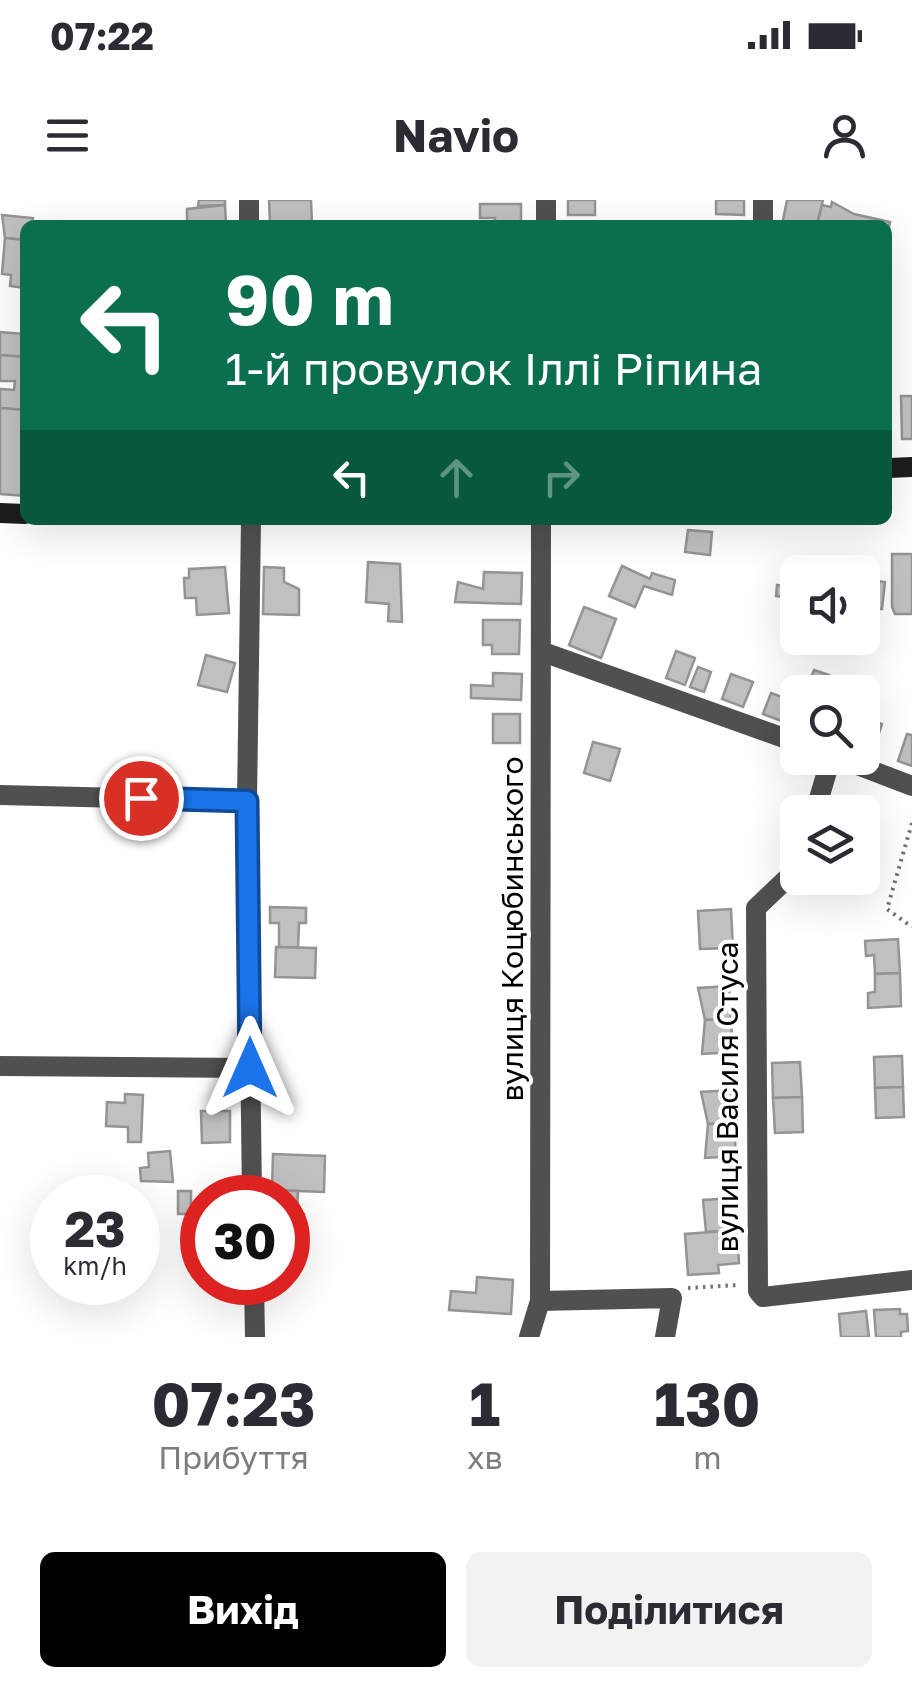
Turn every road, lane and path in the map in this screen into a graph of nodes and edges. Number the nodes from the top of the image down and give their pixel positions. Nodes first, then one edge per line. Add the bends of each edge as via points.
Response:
1 (251, 525) edge
2 (541, 525) edge
3 (544, 652) junction
4 (780, 736) edge
5 (880, 774) edge
6 (912, 786) edge
7 (0, 795) edge
8 (247, 801) junction
9 (912, 823) edge
10 (780, 885) edge
11 (912, 928) edge
12 (0, 1066) edge
13 (250, 1068) junction
14 (252, 1175) edge
15 (912, 1280) edge
16 (758, 1284) junction
17 (672, 1298) junction
18 (540, 1301) junction
19 (254, 1305) edge
20 (255, 1337) edge
21 (530, 1337) edge
22 (665, 1337) edge

1 - 8 street
2 - 3 street, вулиця Коцюбинського
3 - 4 street
3 - 18 street, вулиця Коцюбинського
5 - 6 street
7 - 8 street
8 - 13 street
9 - 11 path via 887,908
10 - 16 street, вулиця Василя Стуса via 756,908
12 - 13 street
13 - 14 street
15 - 16 street, вулиця Василя Стуса via 763,1296
16 - 17 path, вулиця Василя Стуса via 686,1288
17 - 18 street
17 - 22 street
18 - 21 street, вулиця Коцюбинського
19 - 20 street

